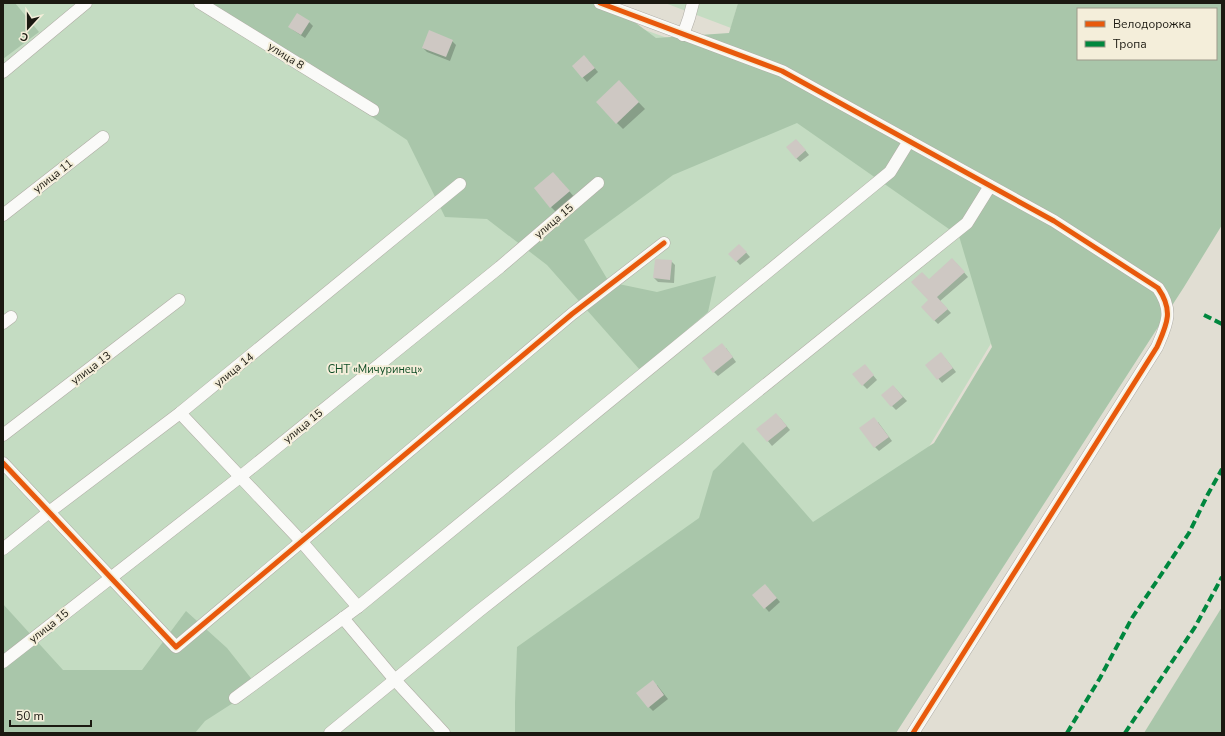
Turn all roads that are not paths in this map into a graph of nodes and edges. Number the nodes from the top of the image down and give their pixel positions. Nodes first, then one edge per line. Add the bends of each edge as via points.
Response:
1 (86, 3) edge
2 (200, 3) edge
3 (600, 3) edge
4 (693, 3) edge
5 (683, 34) junction
6 (3, 72) edge
7 (373, 110) dead end
8 (103, 137) dead end
9 (909, 141) junction
10 (598, 183) dead end
11 (460, 184) dead end
12 (990, 186) junction
13 (3, 215) edge
14 (664, 243) dead end
15 (179, 300) dead end
16 (180, 413) junction
17 (3, 435) edge
18 (3, 463) edge
19 (240, 477) junction
20 (49, 512) junction
21 (301, 541) junction
22 (3, 549) edge
23 (111, 578) junction
24 (358, 607) junction
25 (343, 618) junction
26 (3, 662) edge
27 (395, 680) junction
28 (235, 698) dead end
29 (330, 733) edge
30 (444, 733) edge
31 (913, 733) edge

1 - 6 street
2 - 7 street, улица 8
3 - 5 street
4 - 5 street
5 - 9 street via 782,71
8 - 13 street, улица 11
9 - 12 street
9 - 24 street via 890,172
10 - 19 street, улица 15 via 500,267
11 - 16 street, улица 14
12 - 27 street via 967,223
12 - 31 street via 1054,221 1158,288 1168,310 1166,326 1157,347
14 - 21 street via 572,314
15 - 17 street, улица 13
16 - 19 street
16 - 20 street, улица 14
18 - 20 street
19 - 21 street
19 - 23 street, улица 15
20 - 22 street, улица 14
20 - 23 street
21 - 23 street via 176,647
21 - 24 street
23 - 26 street, улица 15
24 - 25 street
25 - 27 street
25 - 28 street
27 - 29 street
27 - 30 street

